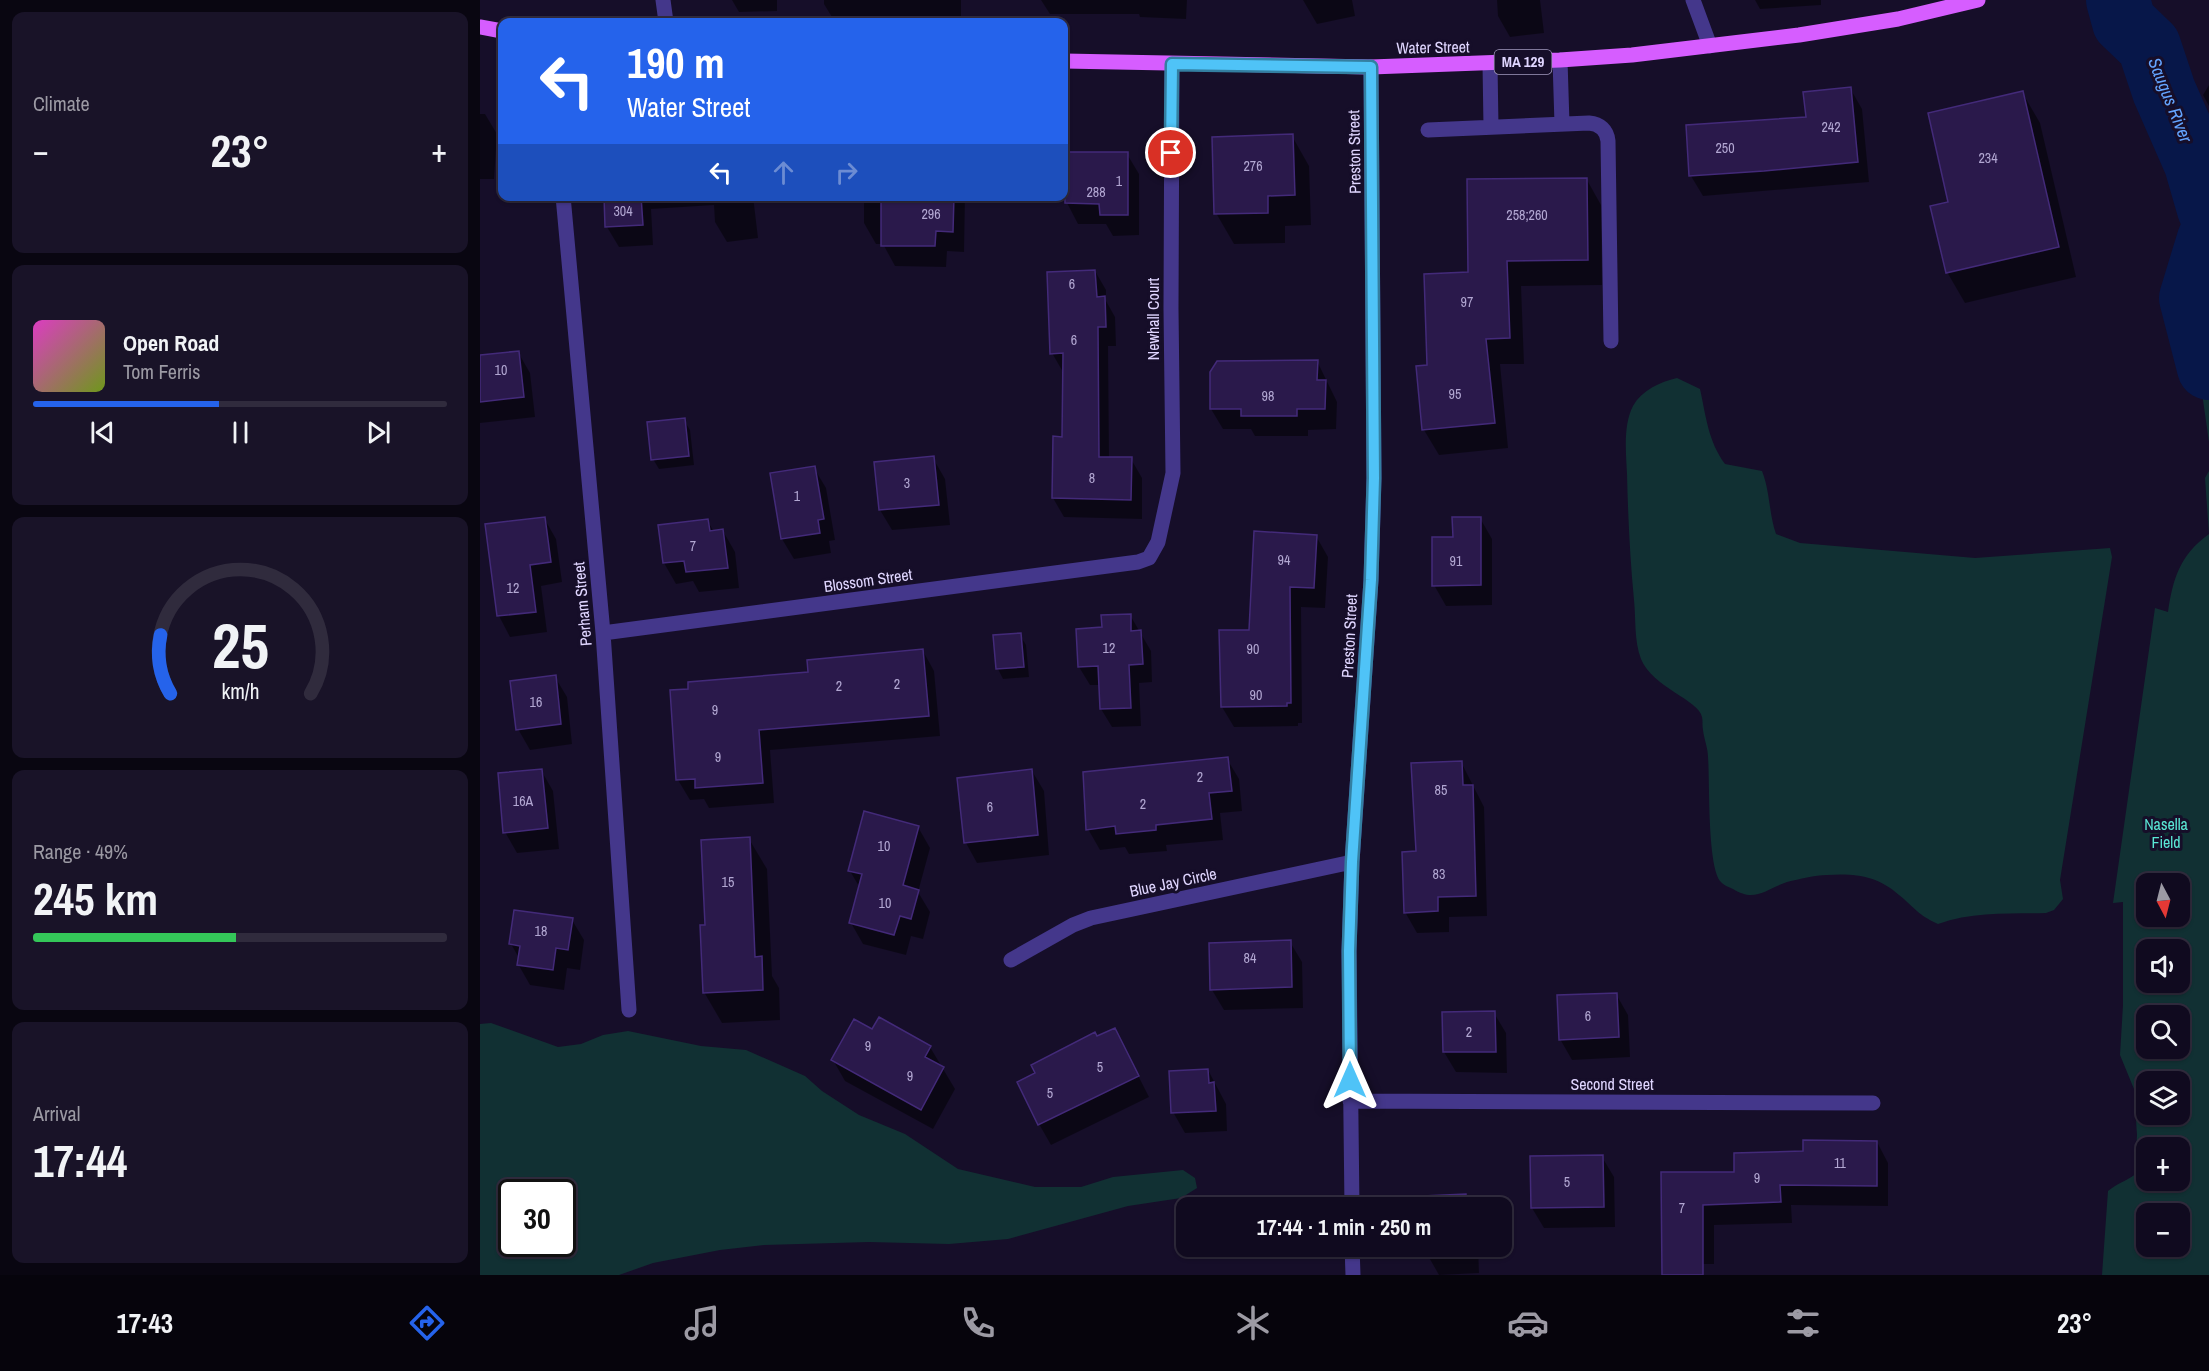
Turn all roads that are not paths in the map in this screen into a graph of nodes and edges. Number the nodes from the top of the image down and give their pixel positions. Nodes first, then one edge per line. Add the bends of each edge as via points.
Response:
1 (663, 0) edge
2 (1693, 0) edge
3 (1978, 0) edge
4 (665, 18) edge
5 (480, 27) edge
6 (498, 30) edge
7 (1710, 46) junction
8 (1560, 60) junction
9 (1068, 61) edge
10 (1490, 63) junction
11 (1172, 64) junction
12 (1371, 67) junction
13 (1563, 124) junction
14 (1491, 127) junction
15 (1428, 130) dead end
16 (563, 201) edge
17 (1611, 341) dead end
18 (1138, 562) joint
19 (603, 633) junction
20 (1352, 862) junction
21 (1011, 960) dead end
22 (628, 1010) dead end
23 (1350, 1101) junction
24 (1873, 1103) dead end
25 (1352, 1197) edge
26 (1352, 1257) edge
27 (1353, 1275) edge

1 - 4 street
2 - 7 street
3 - 7 main road, Water Street / MA 129 via 1898,19
5 - 6 main road
7 - 8 main road, Water Street / MA 129
8 - 10 main road, Water Street / MA 129
8 - 13 street
9 - 11 main road, Water Street / MA 129
10 - 12 main road, Water Street / MA 129
10 - 14 street
11 - 12 main road, Water Street / MA 129
11 - 18 street, Newhall Court via 1173,473 1158,542 1149,558
12 - 20 street, Preston Street via 1374,478
13 - 14 street
13 - 17 street via 1596,124 1608,138
14 - 15 street
16 - 19 street, Perham Street
18 - 19 street, Blossom Street
19 - 22 street, Perham Street
20 - 21 street, Blue Jay Circle via 1091,918
20 - 23 street, Preston Street
23 - 24 street, Second Street
23 - 25 street, Preston Street
26 - 27 street

